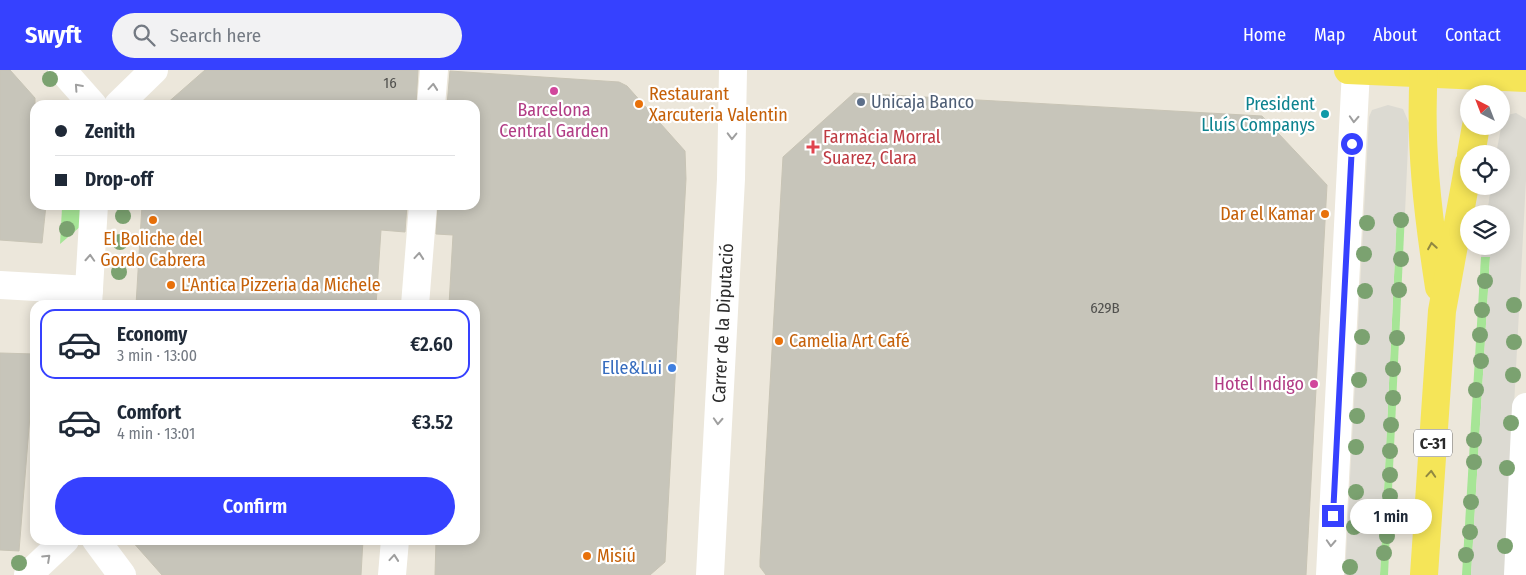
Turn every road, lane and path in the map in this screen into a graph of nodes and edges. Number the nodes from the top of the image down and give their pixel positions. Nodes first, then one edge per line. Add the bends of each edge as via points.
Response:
1 (62, 70) edge
2 (154, 70) edge
3 (434, 70) edge
4 (733, 70) edge
5 (1348, 70) edge
6 (1356, 70) edge
7 (1424, 72) edge
8 (1526, 78) edge
9 (1484, 80) edge
10 (89, 100) edge
11 (123, 100) edge
12 (431, 100) edge
13 (1463, 195) edge
14 (94, 210) edge
15 (423, 210) edge
16 (0, 285) edge
17 (88, 297) edge
18 (415, 300) edge
19 (1442, 311) junction
20 (1526, 407) edge
21 (60, 545) edge
22 (100, 545) edge
23 (395, 545) edge
24 (28, 575) edge
25 (122, 575) edge
26 (392, 575) edge
27 (710, 575) edge
28 (1330, 575) edge
29 (1424, 575) edge
30 (1518, 575) edge

10 -> 1 street
2 - 11 street
12 -> 3 street
4 -> 27 street, Carrer de la Diputació via 731,179
5 - 6 main road
6 - 7 main road
6 -> 28 street
7 - 9 main road
19 -> 7 main road, C-31 via 1426,201
8 - 9 main road
13 - 19 main road, C-31
17 -> 14 street
18 -> 15 street
16 - 17 street via 40,287
29 -> 19 main road, C-31
20 - 30 street
24 -> 21 street
22 - 25 street
26 -> 23 street

